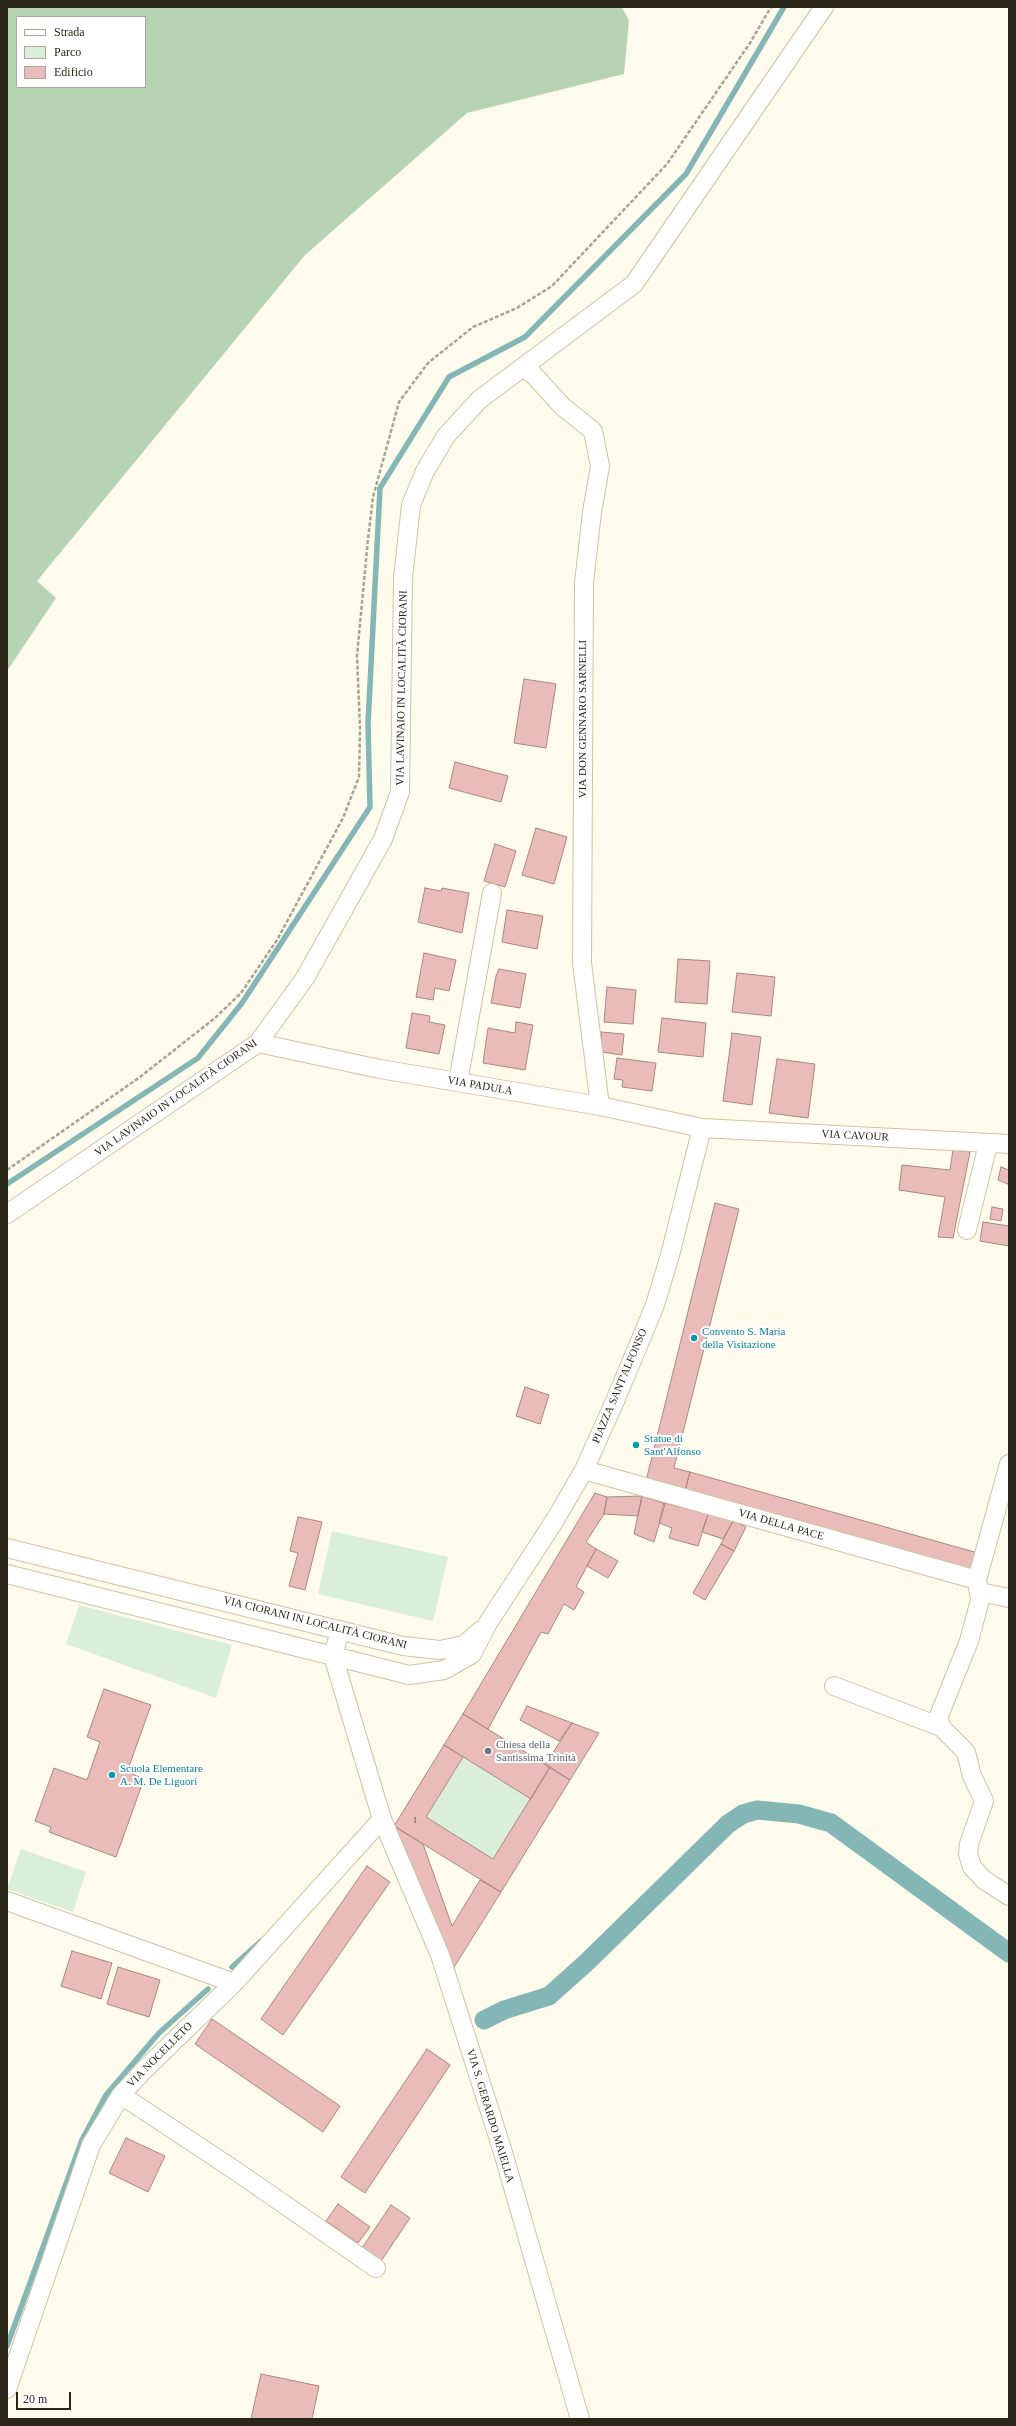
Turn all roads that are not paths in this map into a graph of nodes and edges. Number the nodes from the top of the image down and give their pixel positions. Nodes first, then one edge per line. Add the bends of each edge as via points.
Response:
1 (824, 7) edge
2 (520, 369) junction
3 (492, 893) dead end
4 (258, 1043) junction
5 (458, 1082) junction
6 (600, 1106) junction
7 (702, 1128) junction
8 (988, 1144) junction
9 (1009, 1144) edge
10 (7, 1214) edge
11 (967, 1230) dead end
12 (1009, 1464) edge
13 (584, 1470) junction
14 (7, 1548) edge
15 (7, 1574) edge
16 (979, 1586) junction
17 (1009, 1598) edge
18 (488, 1623) junction
19 (340, 1630) junction
20 (333, 1656) junction
21 (834, 1686) dead end
22 (941, 1727) junction
23 (382, 1819) junction
24 (1009, 1896) edge
25 (7, 1901) edge
26 (234, 1983) junction
27 (121, 2095) junction
28 (376, 2268) dead end
29 (7, 2389) edge
30 (580, 2419) edge

1 - 2 street, VIA LAVINAIO IN LOCALITÀ CIORANI via 634,284
2 - 4 street, VIA LAVINAIO IN LOCALITÀ CIORANI via 479,400 446,436 425,471 411,505 403,578 400,792 383,838 309,972
2 - 6 street, VIA DON GENNARO SARNELLI via 530,372 562,406 593,431 600,466 584,583 582,963
3 - 5 street
4 - 5 street, VIA PADULA via 380,1069
4 - 10 street, VIA LAVINAIO IN LOCALITÀ CIORANI
5 - 6 street, VIA PADULA
6 - 7 street, VIA PADULA
7 - 8 street, VIA CAVOUR
7 - 13 street, PIAZZA SANT'ALFONSO via 655,1305
8 - 9 street, VIA CAVOUR
8 - 11 street
12 - 16 street
13 - 16 street, VIA DELLA PACE
13 - 18 street, PIAZZA SANT'ALFONSO via 555,1520
14 - 19 street, VIA CIORANI IN LOCALITÀ CIORANI
15 - 20 street
16 - 17 street, VIA DELLA PACE
16 - 22 street via 969,1641 938,1718
18 - 19 street, VIA CIORANI IN LOCALITÀ CIORANI via 464,1645 440,1650 403,1646
18 - 20 street via 472,1654 444,1670 409,1675
19 - 20 street
20 - 23 street, VIA S. GERARDO MAIELLA
21 - 22 street
22 - 24 street via 966,1752 972,1776 984,1801 969,1844 968,1854 972,1867 984,1880
23 - 26 street, VIA NOCELLETO
23 - 30 street, VIA S. GERARDO MAIELLA via 440,1955 502,2149
25 - 26 street
26 - 27 street, VIA NOCELLETO
27 - 28 street
27 - 29 street, VIA NOCELLETO via 91,2145

